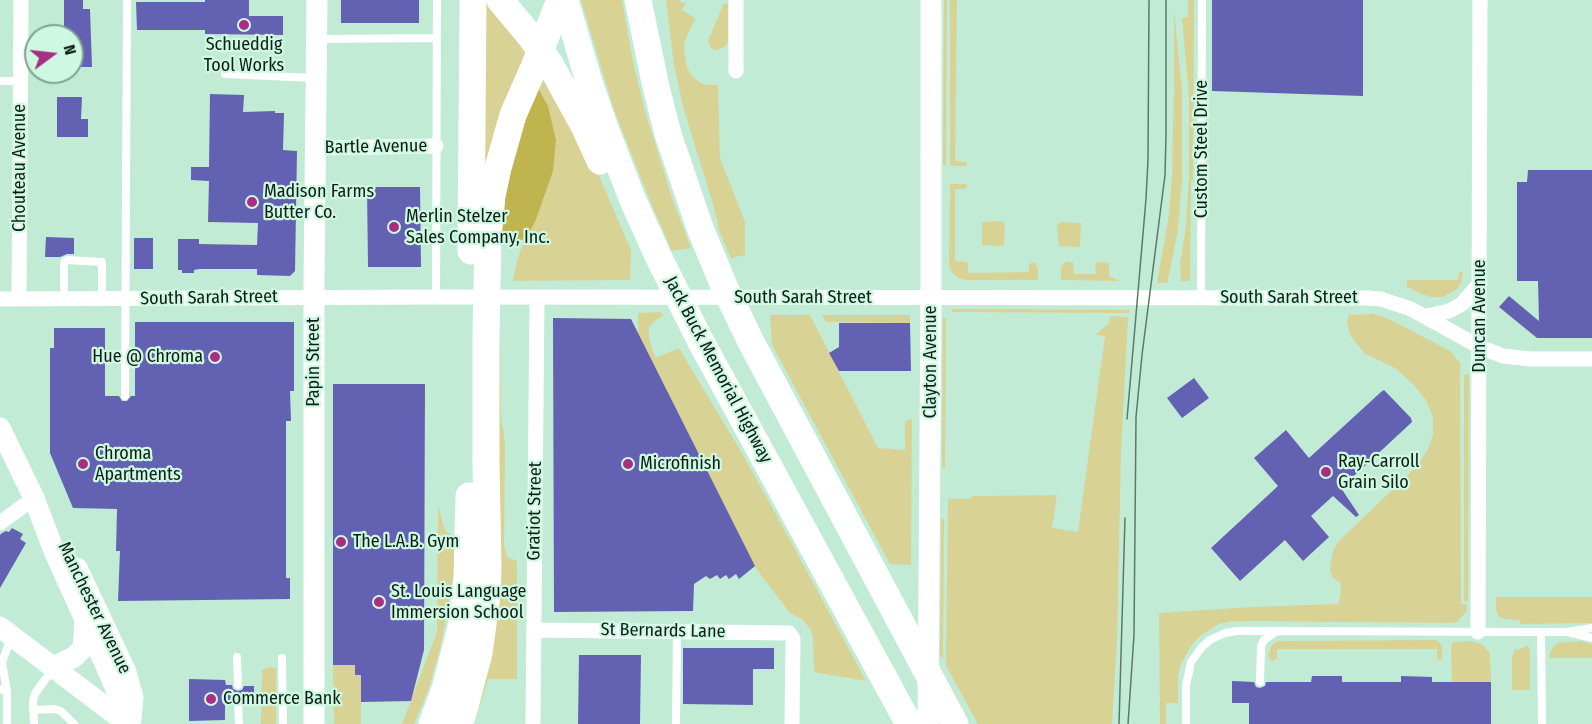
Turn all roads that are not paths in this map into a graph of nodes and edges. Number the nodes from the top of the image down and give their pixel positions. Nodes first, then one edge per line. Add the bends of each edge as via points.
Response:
1 (21, 0) edge
2 (127, 0) edge
3 (317, 0) edge
4 (437, 0) edge
5 (473, 0) edge
6 (500, 0) edge
7 (638, 0) edge
8 (658, 0) edge
9 (736, 0) edge
10 (931, 0) edge
11 (1202, 0) edge
12 (1480, 0) edge
13 (565, 6) edge
14 (437, 38) junction
15 (316, 39) junction
16 (736, 71) dead end
17 (225, 74) dead end
18 (316, 78) junction
19 (0, 81) edge
20 (20, 81) junction
21 (436, 146) junction
22 (316, 148) junction
23 (683, 180) junction
24 (653, 245) junction
25 (1480, 284) junction
26 (443, 297) junction
27 (314, 298) junction
28 (537, 298) junction
29 (931, 298) junction
30 (1201, 298) junction
31 (0, 299) edge
32 (19, 299) junction
33 (64, 299) junction
34 (102, 299) junction
35 (126, 299) junction
36 (1426, 316) junction
37 (1480, 347) junction
38 (1592, 359) edge
39 (125, 396) dead end
40 (1, 434) edge
41 (34, 498) junction
42 (0, 522) edge
43 (86, 621) junction
44 (1592, 628) edge
45 (534, 630) junction
46 (6, 631) edge
47 (1277, 631) junction
48 (677, 632) junction
49 (1478, 632) junction
50 (1541, 632) junction
51 (1566, 632) junction
52 (1592, 638) edge
53 (237, 657) dead end
54 (282, 658) dead end
55 (54, 667) junction
56 (1260, 682) dead end
57 (238, 686) dead end
58 (4, 690) edge
59 (238, 702) dead end
60 (33, 710) junction
61 (7, 724) edge
62 (34, 724) edge
63 (74, 724) edge
64 (130, 724) edge
65 (239, 724) edge
66 (283, 724) edge
67 (314, 724) edge
68 (432, 724) edge
69 (459, 724) edge
70 (533, 724) edge
71 (676, 724) edge
72 (792, 724) edge
73 (909, 724) edge
74 (928, 724) edge
75 (955, 724) edge
76 (1186, 724) edge
77 (1542, 724) edge

1 - 20 street, Chouteau Avenue
2 - 35 lane
3 - 15 street, Papin Street
4 - 14 lane
5 - 68 highway via 467,578 456,650
6 - 24 highway via 550,64 618,199
7 - 23 highway via 656,87
8 - 23 highway
9 - 16 street
10 - 29 street, Clayton Avenue
11 - 30 lane, Custom Steel Drive
12 - 25 street, Duncan Avenue
13 - 24 highway, Jack Buck Memorial Highway via 605,128
13 - 69 highway via 513,115 492,196 486,324 487,595 479,653
14 - 15 lane
14 - 21 lane
15 - 18 street, Papin Street
17 - 18 lane
18 - 22 street, Papin Street
19 - 20 lane
20 - 32 street, Chouteau Avenue
21 - 22 street, Bartle Avenue
21 - 26 lane
22 - 27 street, Papin Street
23 - 75 highway via 711,256 751,342
24 - 73 highway, Jack Buck Memorial Highway via 700,340
25 - 36 street via 1462,304
25 - 37 street, Duncan Avenue
26 - 27 street, South Sarah Street
26 - 28 street, South Sarah Street
27 - 35 street, South Sarah Street
27 - 67 street, Papin Street
28 - 29 street, South Sarah Street
28 - 45 street, Gratiot Street
29 - 30 street, South Sarah Street
29 - 74 street, Clayton Avenue
30 - 36 street, South Sarah Street via 1381,299
31 - 32 street, South Sarah Street
32 - 33 street, South Sarah Street
33 - 34 street, South Sarah Street
33 - 34 lane via 67,260 102,262
34 - 35 street, South Sarah Street
35 - 39 lane
36 - 37 street, South Sarah Street
37 - 38 street, South Sarah Street via 1518,359
37 - 49 street, Duncan Avenue
40 - 41 street, Manchester Avenue
41 - 42 street
41 - 43 street, Manchester Avenue
41 - 64 street, Manchester Avenue via 65,545 126,672 134,698
43 - 55 street via 82,648
43 - 64 street, Manchester Avenue
44 - 51 lane
45 - 48 street, St Bernards Lane
45 - 70 street, Gratiot Street
46 - 55 street
46 - 58 lane
47 - 49 lane
47 - 56 lane via 1261,646
47 - 76 lane via 1225,633 1202,647 1191,662 1186,685
48 - 71 lane
48 - 72 street, St Bernards Lane via 791,634
49 - 50 lane
50 - 51 lane
50 - 77 lane
51 - 52 lane
53 - 57 lane
54 - 66 lane
55 - 60 lane via 36,692
55 - 64 street
58 - 61 lane
59 - 65 lane
60 - 62 lane
60 - 63 lane via 61,711

